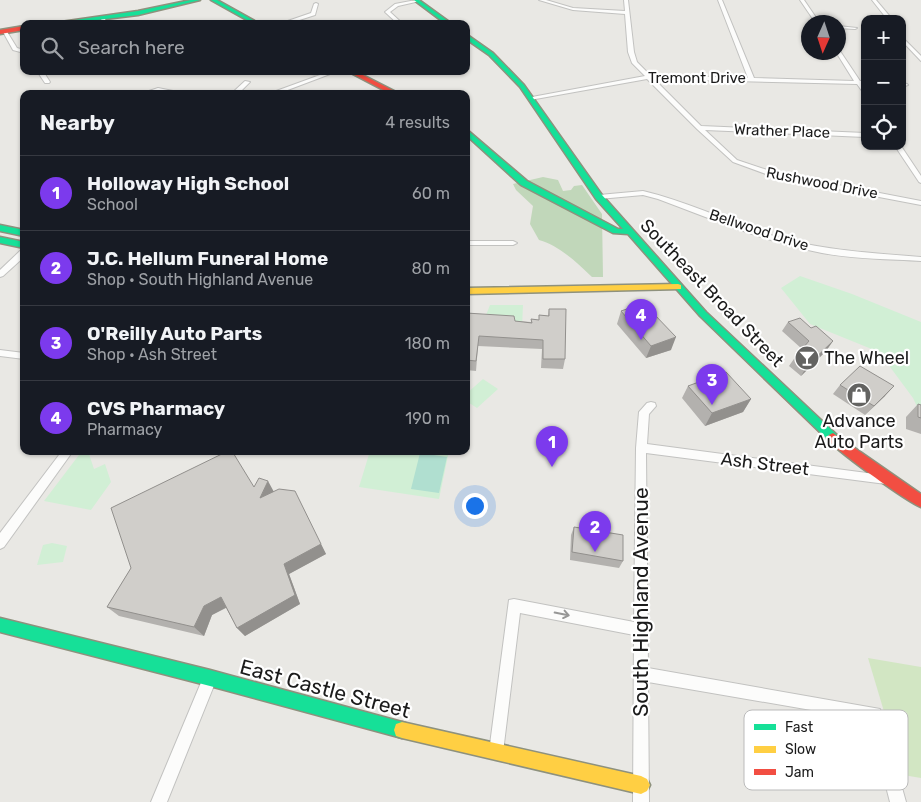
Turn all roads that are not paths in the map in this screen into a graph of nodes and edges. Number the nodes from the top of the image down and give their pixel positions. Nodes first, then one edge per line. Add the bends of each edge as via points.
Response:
1 (198, 0) edge
2 (213, 0) edge
3 (541, 0) edge
4 (626, 0) edge
5 (720, 0) edge
6 (802, 0) edge
7 (874, 0) edge
8 (417, 1) edge
9 (316, 4) dead end
10 (627, 13) junction
11 (813, 15) edge
12 (887, 15) edge
13 (108, 20) edge
14 (250, 20) edge
15 (294, 20) edge
16 (396, 20) edge
17 (444, 20) edge
18 (846, 28) edge
19 (854, 28) dead end
20 (20, 29) edge
21 (2, 32) edge
22 (470, 39) edge
23 (906, 42) edge
24 (20, 51) edge
25 (921, 59) edge
26 (844, 60) edge
27 (43, 75) edge
28 (323, 75) edge
29 (358, 75) edge
30 (648, 77) junction
31 (751, 78) junction
32 (47, 82) dead end
33 (247, 82) dead end
34 (861, 82) edge
35 (861, 83) edge
36 (285, 88) junction
37 (238, 90) edge
38 (280, 90) edge
39 (288, 90) edge
40 (389, 90) edge
41 (532, 100) junction
42 (700, 128) junction
43 (470, 135) edge
44 (861, 135) edge
45 (901, 150) edge
46 (921, 180) edge
47 (600, 197) junction
48 (921, 203) edge
49 (0, 228) edge
50 (20, 232) edge
51 (629, 232) junction
52 (0, 240) edge
53 (20, 243) edge
54 (470, 243) edge
55 (513, 243) dead end
56 (20, 256) edge
57 (921, 259) edge
58 (0, 274) edge
59 (678, 287) junction
60 (470, 290) edge
61 (0, 353) edge
62 (20, 356) edge
63 (651, 406) dead end
64 (641, 448) junction
65 (65, 455) edge
66 (889, 480) junction
67 (921, 501) edge
68 (0, 542) edge
69 (0, 625) edge
70 (641, 630) junction
71 (641, 674) junction
72 (210, 678) junction
73 (852, 710) edge
74 (496, 752) junction
75 (641, 785) junction
76 (158, 802) edge
77 (641, 802) edge

1 - 13 main road
2 - 14 main road
3 - 10 street via 573,9
4 - 10 street, Rushwood Drive
5 - 31 street
6 - 11 street
7 - 12 street
8 - 16 street via 388,9 388,14
8 - 17 main road
9 - 15 street via 313,14
10 - 30 street, Rushwood Drive via 631,52
18 - 19 street
20 - 21 main road
21 - 24 street via 15,50
22 - 41 main road, Southeast Broad Street via 508,70
23 - 25 street
26 - 34 street
27 - 32 street
28 - 36 street
29 - 40 main road
30 - 31 street, Tremont Drive
30 - 41 street, Tremont Drive
30 - 42 street, Rushwood Drive
31 - 35 street, Tremont Drive
33 - 37 street
36 - 38 street
36 - 39 street
41 - 47 main road, Southeast Broad Street
42 - 44 street, Wrather Place
42 - 48 street, Rushwood Drive via 726,154 742,164 774,175
43 - 51 main road via 524,183 616,231
45 - 46 street
47 - 51 main road, Southeast Broad Street
47 - 57 street, Bellwood Drive via 643,193 804,246
49 - 50 main road
51 - 59 main road, Southeast Broad Street
52 - 53 main road
54 - 55 street
56 - 58 street
59 - 60 main road
59 - 66 main road, Southeast Broad Street via 814,422
61 - 62 street
63 - 64 street, South Highland Avenue via 644,412
64 - 66 street, Ash Street
64 - 70 street, South Highland Avenue
65 - 68 street
66 - 67 main road, Southeast Broad Street
69 - 72 main road, East Castle Street
70 - 71 street, South Highland Avenue
74 -> 70 street via 514,605
71 - 73 street
71 - 75 street, South Highland Avenue
72 - 74 main road, East Castle Street
72 - 76 street
74 - 75 main road, East Castle Street
75 - 77 street, South Highland Avenue

